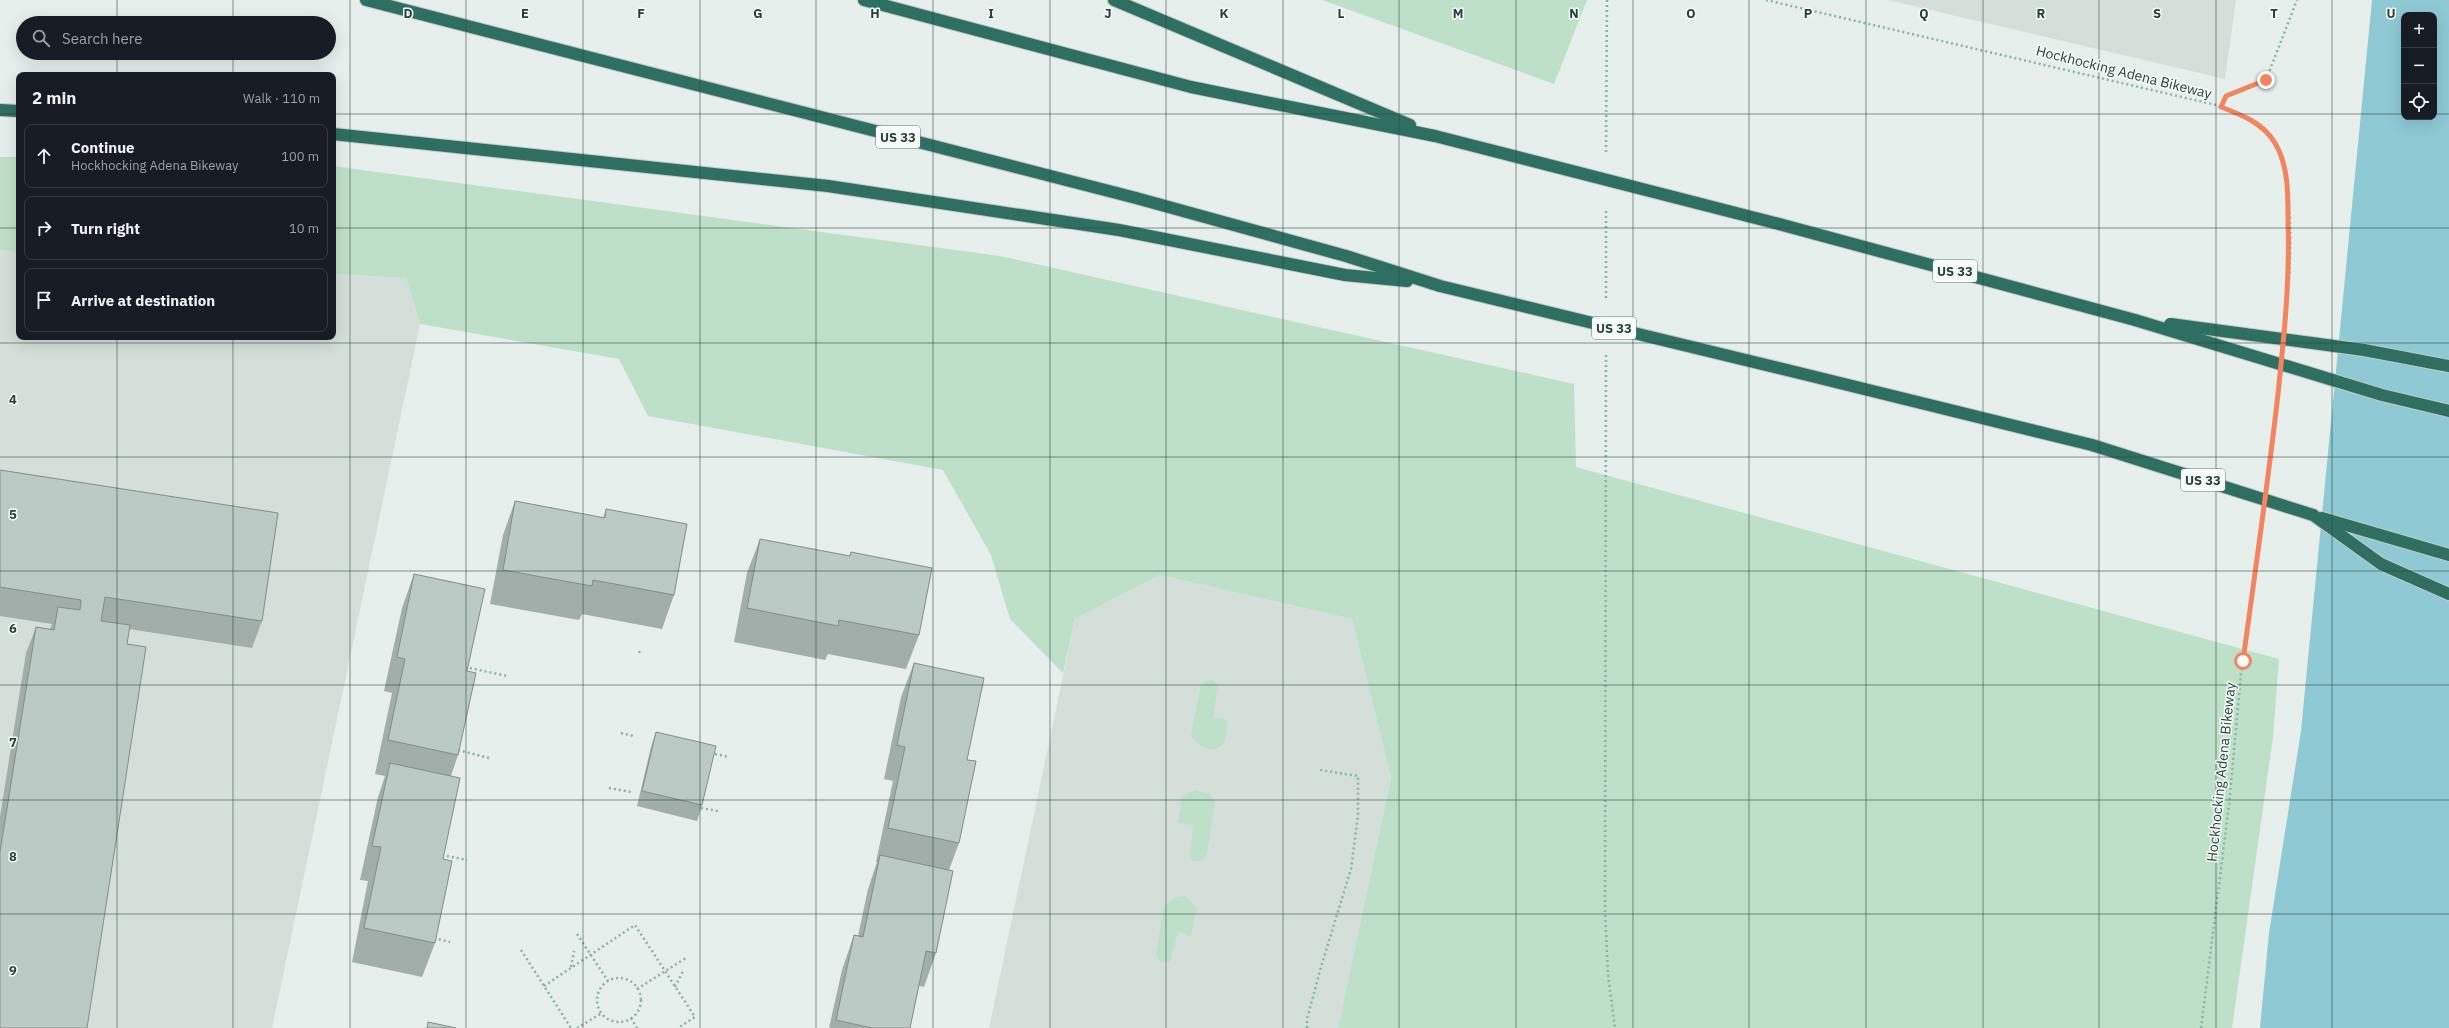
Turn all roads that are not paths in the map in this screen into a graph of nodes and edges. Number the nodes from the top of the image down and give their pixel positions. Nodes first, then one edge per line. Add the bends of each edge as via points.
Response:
1 (366, 0) edge
2 (864, 0) edge
3 (1114, 0) edge
4 (0, 110) edge
5 (16, 111) edge
6 (336, 134) edge
7 (1435, 136) junction
8 (1428, 283) junction
9 (2135, 320) junction
10 (2449, 366) edge
11 (2449, 411) edge
12 (2313, 515) junction
13 (2449, 555) edge
14 (2449, 594) edge

1 - 8 highway, US 33 via 1136,198 1346,256
2 - 7 highway, US 33 via 1191,87
3 - 7 highway
4 - 5 highway
6 - 8 highway via 828,186 1119,230 1345,275
7 - 9 highway, US 33, bridge via 1775,223
8 - 12 highway, US 33, bridge via 2092,445
9 - 10 highway, bridge via 2364,350
9 - 11 highway, US 33, bridge via 2382,395
12 - 13 highway
12 - 14 highway, US 33 via 2381,564

